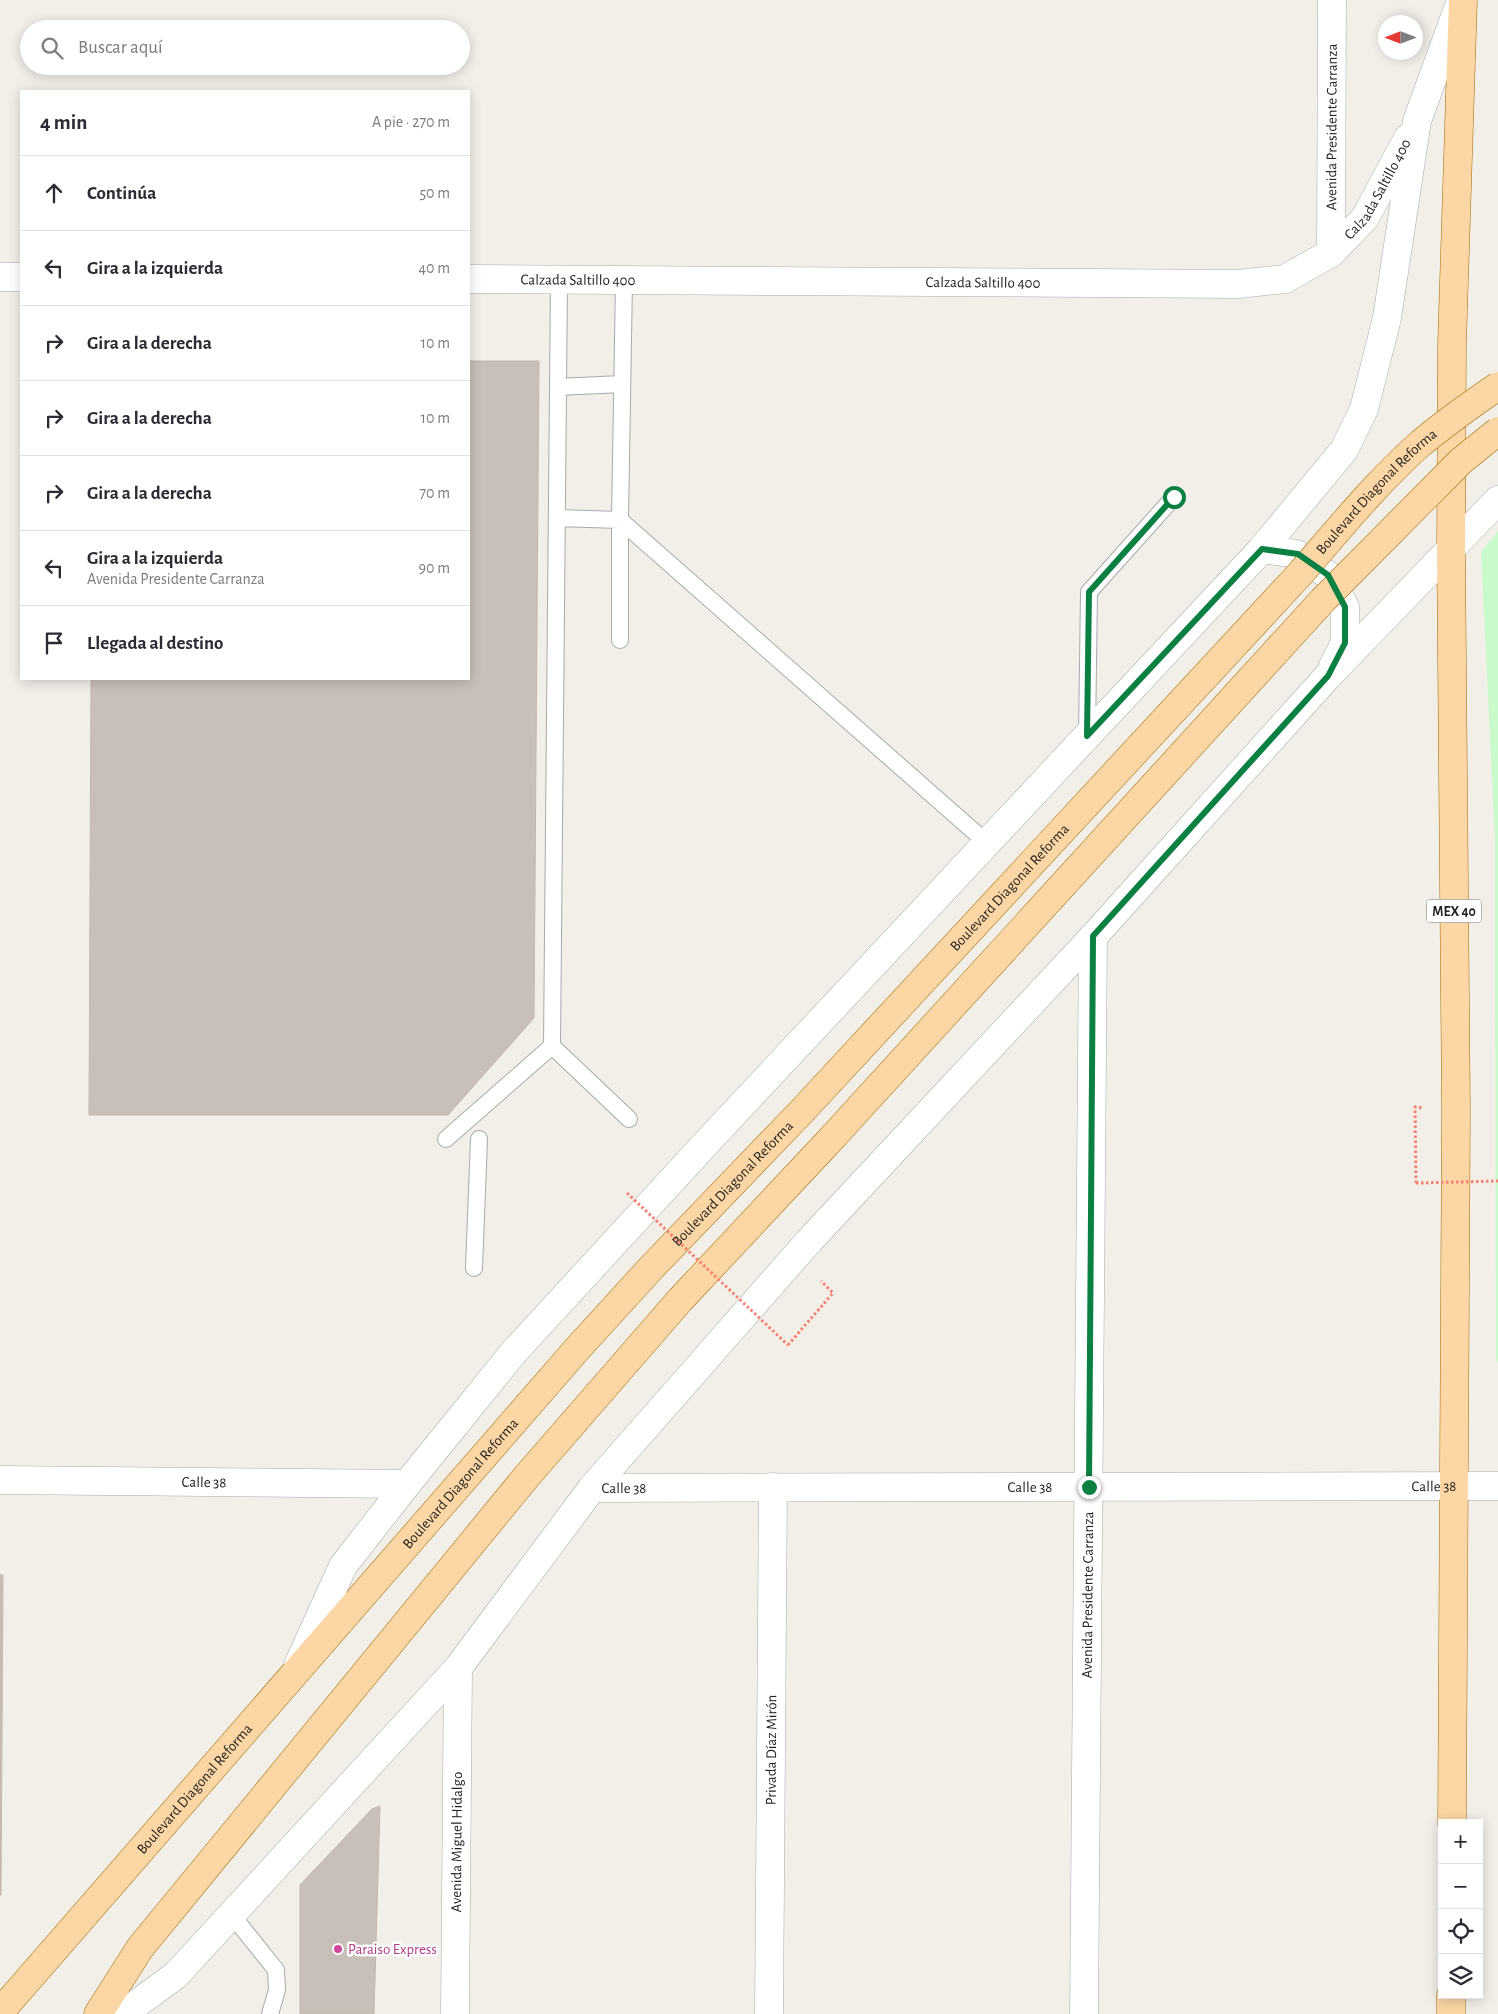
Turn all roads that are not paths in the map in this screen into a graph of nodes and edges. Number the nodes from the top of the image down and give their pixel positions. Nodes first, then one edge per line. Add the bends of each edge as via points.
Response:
1 (1332, 0) edge
2 (1462, 0) edge
3 (1417, 121) junction
4 (1331, 253) junction
5 (0, 277) edge
6 (20, 277) edge
7 (470, 279) edge
8 (559, 280) junction
9 (624, 280) junction
10 (622, 384) junction
11 (1498, 386) edge
12 (558, 387) junction
13 (1498, 431) edge
14 (1174, 497) dead end
15 (1498, 500) edge
16 (557, 518) junction
17 (620, 520) junction
18 (1451, 548) junction
19 (1262, 549) junction
20 (620, 640) dead end
21 (1328, 676) junction
22 (1087, 736) junction
23 (987, 843) junction
24 (1093, 936) junction
25 (552, 1046) junction
26 (629, 1119) dead end
27 (446, 1140) dead end
28 (478, 1140) dead end
29 (474, 1268) dead end
30 (0, 1480) edge
31 (407, 1484) junction
32 (1498, 1486) edge
33 (773, 1487) junction
34 (1089, 1487) junction
35 (1454, 1487) junction
36 (592, 1488) junction
37 (458, 1668) junction
38 (296, 1671) junction
39 (1452, 1819) edge
40 (232, 1915) junction
41 (1451, 1999) edge
42 (0, 2012) edge
43 (98, 2014) edge
44 (123, 2014) edge
45 (270, 2014) edge
46 (456, 2014) edge
47 (769, 2014) edge
48 (1084, 2014) edge
49 (1451, 2014) edge

1 - 4 street, Avenida Presidente Carranza
2 - 3 street
2 - 18 main road, MEX 40 via 1452,344
3 - 4 street, Calzada Saltillo 400 via 1365,218
3 - 19 street via 1387,318 1364,409 1344,450
4 - 9 street, Calzada Saltillo 400 via 1285,279 1238,284
5 - 6 street
7 - 8 street, Calzada Saltillo 400
8 - 9 street, Calzada Saltillo 400
8 - 12 lane
9 - 10 lane
10 - 12 lane
10 - 17 lane
11 - 38 main road, Boulevard Diagonal Reforma, bridge via 1422,443 1374,490 802,1111 651,1268
12 - 16 lane
13 - 43 main road, bridge via 1461,461 1323,600 680,1300 527,1476 140,1948
14 - 22 lane via 1089,592
15 - 18 street
16 - 17 lane
16 - 25 lane
17 - 20 lane
17 - 23 lane
18 - 21 street
18 - 35 main road, MEX 40 via 1456,1110
19 - 21 street via 1298,554 1328,575 1345,607 1345,643
19 - 22 street
21 - 24 street
22 - 23 street
23 - 31 street via 513,1354
24 - 34 street, Avenida Presidente Carranza
24 - 36 street via 810,1241
25 - 26 lane
25 - 27 lane
28 - 29 lane
30 - 31 street, Calle 38
31 - 38 street via 343,1566
32 - 35 street, Calle 38
33 - 34 street, Calle 38
33 - 36 street, Calle 38
33 - 47 street, Privada Díaz Mirón
34 - 35 street, Calle 38
34 - 48 street, Avenida Presidente Carranza
35 - 39 main road, MEX 40
36 - 37 street
37 - 40 street
37 - 46 street, Avenida Miguel Hidalgo
38 - 42 main road, Boulevard Diagonal Reforma
40 - 44 street via 176,1975
40 - 45 lane via 276,1970 277,1990
41 - 49 main road

